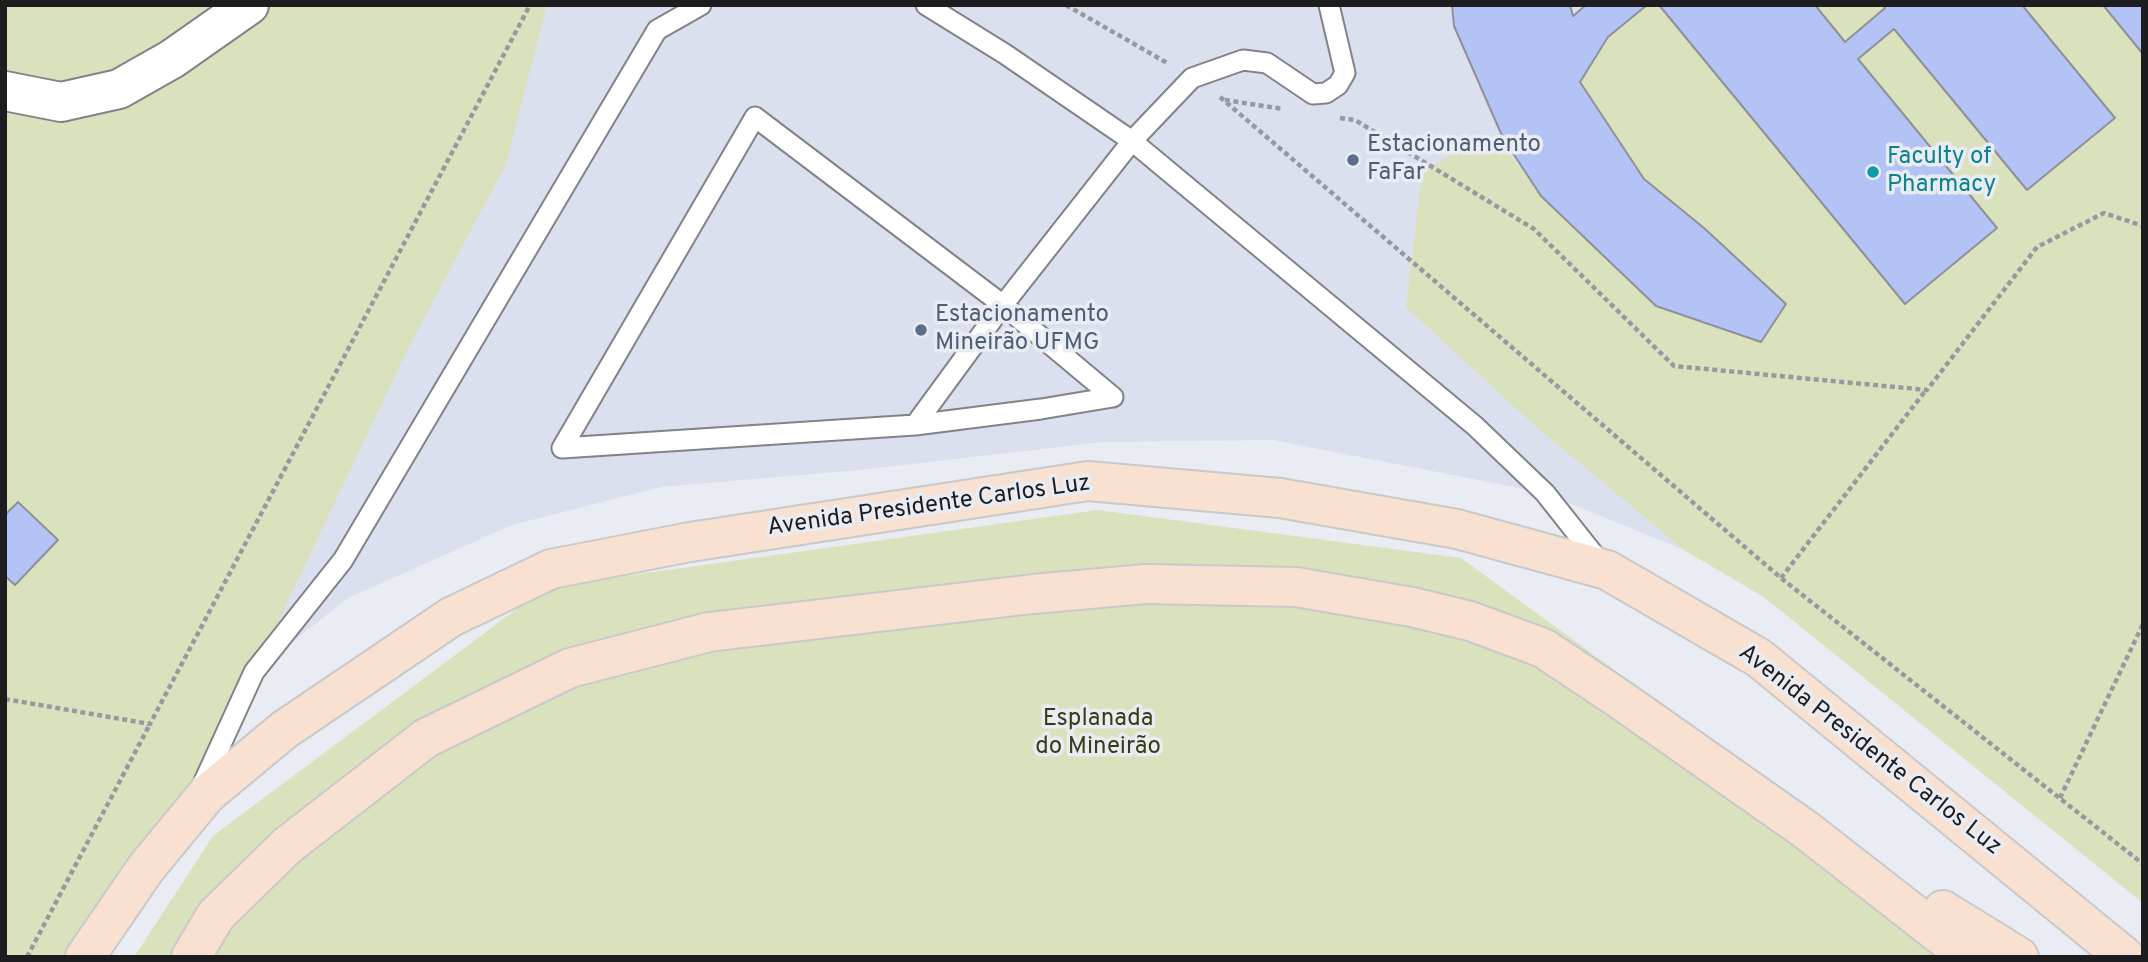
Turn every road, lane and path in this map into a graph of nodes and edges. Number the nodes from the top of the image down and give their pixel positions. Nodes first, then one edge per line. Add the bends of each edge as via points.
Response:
1 (249, 5) edge
2 (530, 5) edge
3 (701, 5) edge
4 (926, 5) edge
5 (1066, 5) edge
6 (1329, 5) edge
7 (1192, 78) junction
8 (5, 91) edge
9 (1224, 100) junction
10 (1290, 110) dead end
11 (1329, 116) dead end
12 (1132, 141) junction
13 (2143, 226) edge
14 (1003, 305) junction
15 (1927, 390) junction
16 (915, 425) junction
17 (1607, 570) junction
18 (1781, 578) junction
19 (2143, 624) edge
20 (5, 699) edge
21 (150, 724) junction
22 (2060, 798) junction
23 (186, 819) junction
24 (1806, 830) junction
25 (2143, 864) edge
26 (27, 957) edge
27 (85, 957) edge
28 (191, 957) edge
29 (1969, 957) edge
30 (2019, 957) edge
31 (2125, 957) edge

1 - 8 street via 172,59 119,89 61,102
2 - 21 path
3 - 23 lane via 657,30 343,560 254,671
4 - 12 lane
5 - 7 path
6 - 7 lane via 1345,73 1326,93 1312,94 1268,63 1243,60
7 - 9 path
7 - 12 lane
9 - 10 path
9 - 18 path
11 - 15 path via 1355,120 1534,229 1674,366
12 - 14 lane
12 - 17 lane via 1475,426 1545,493
13 - 15 path via 2104,213 2037,247
14 - 16 lane
14 - 16 lane via 1112,397
14 - 16 lane via 755,117 562,448
15 - 18 path
17 - 23 main road, Avenida Presidente Carlos Luz via 1457,529 1280,498 1088,481 690,542 551,569 451,617 284,730 207,794
17 - 31 main road, Avenida Presidente Carlos Luz via 1759,658
18 - 22 path
19 - 22 path
20 - 21 path
21 - 26 path
22 - 25 path
23 - 27 main road, Avenida Presidente Carlos Luz
24 - 28 main road via 1542,648 1458,618 1296,587 1146,584 709,632 570,668 426,738 288,845 216,915
24 - 29 main road
24 - 30 main road via 1871,862

